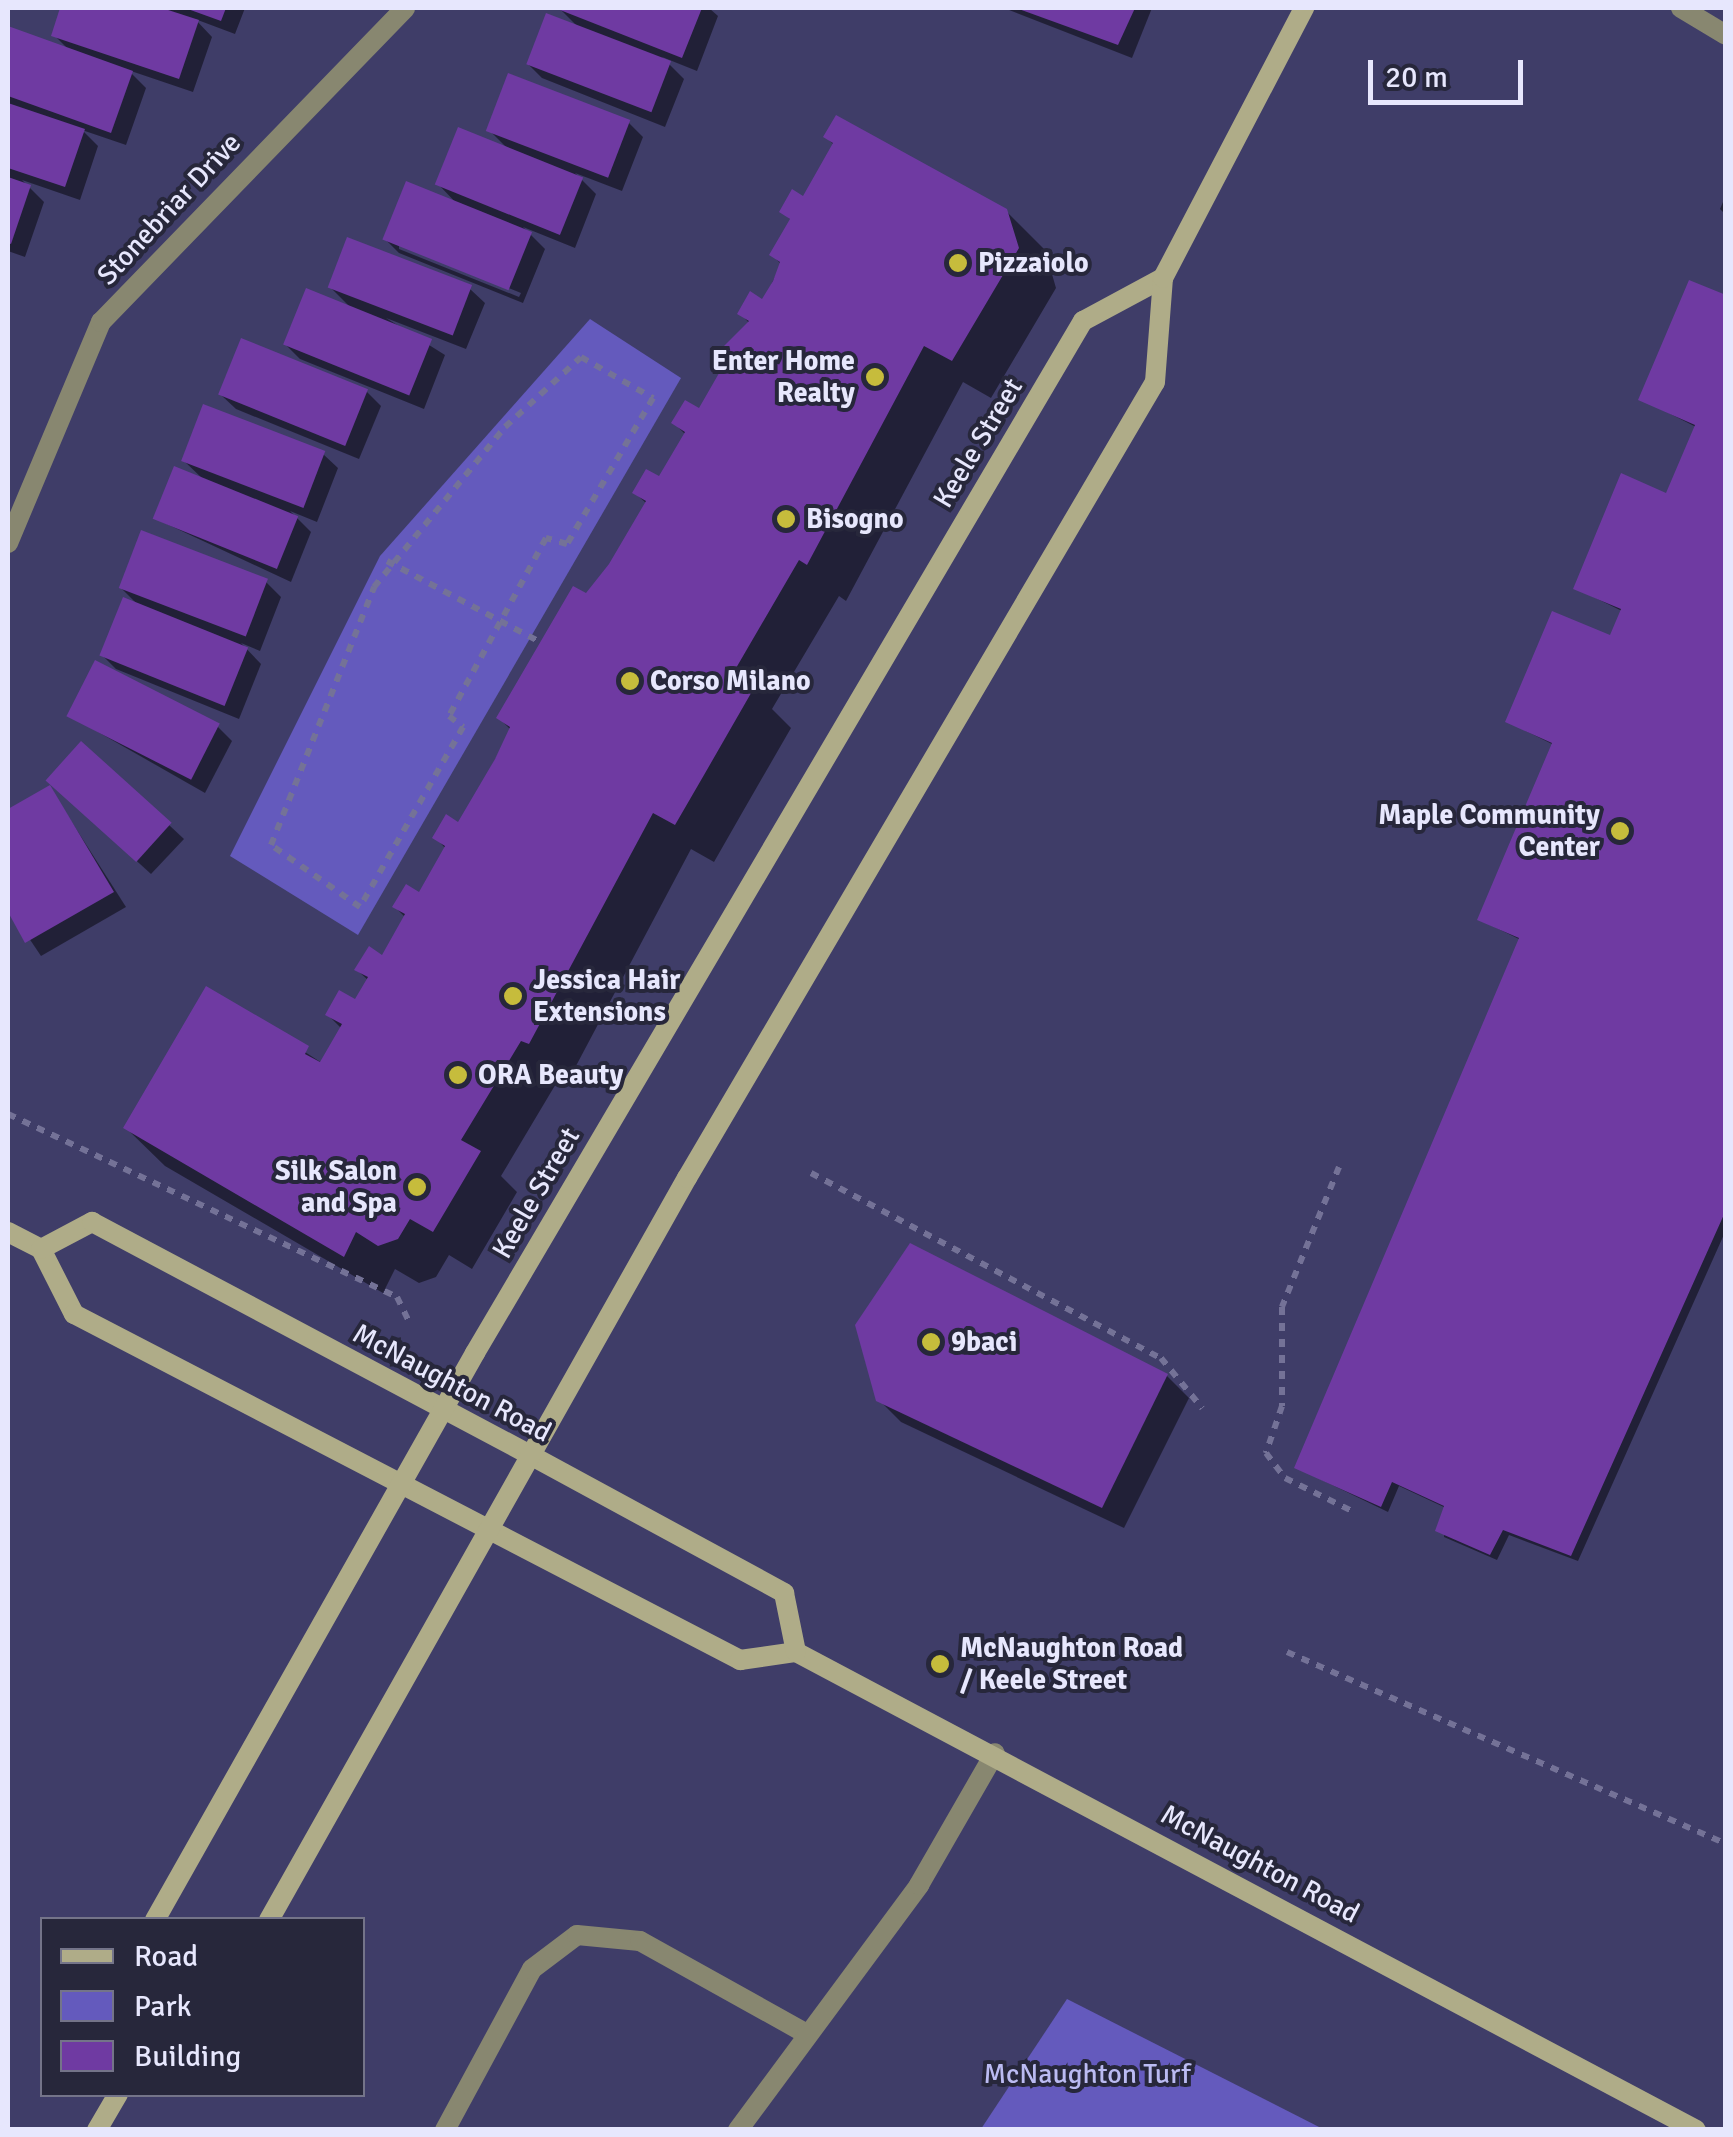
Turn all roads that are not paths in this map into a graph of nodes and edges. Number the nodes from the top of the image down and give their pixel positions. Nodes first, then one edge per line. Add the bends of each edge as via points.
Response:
1 (405, 8) edge
2 (1304, 8) edge
3 (1681, 8) edge
4 (1726, 35) edge
5 (1163, 278) junction
6 (8, 542) edge
7 (8, 1232) edge
8 (41, 1249) junction
9 (442, 1409) junction
10 (532, 1456) junction
11 (402, 1480) junction
12 (488, 1526) junction
13 (796, 1652) junction
14 (995, 1753) junction
15 (157, 1917) edge
16 (271, 1917) edge
17 (807, 2034) junction
18 (116, 2097) edge
19 (97, 2130) edge
20 (445, 2130) edge
21 (738, 2130) edge
22 (1696, 2130) edge

1 - 6 street, Stonebriar Drive via 101,322
2 - 5 main road
3 - 4 street
5 - 9 main road, Keele Street via 1084,320
5 - 10 main road via 1155,382
7 - 8 main road
8 - 9 main road, McNaughton Road via 92,1222
8 - 11 main road via 74,1314
9 - 10 main road, McNaughton Road
9 - 11 main road, Keele Street
10 - 12 main road
10 - 13 main road, McNaughton Road via 784,1593
11 - 12 main road
11 - 15 main road, Keele Street
12 - 13 main road via 740,1660
12 - 16 main road
13 - 14 main road, McNaughton Road
14 - 17 street via 918,1885
14 - 22 main road, McNaughton Road
17 - 20 street via 640,1941 577,1934 532,1969
17 - 21 street
18 - 19 main road

